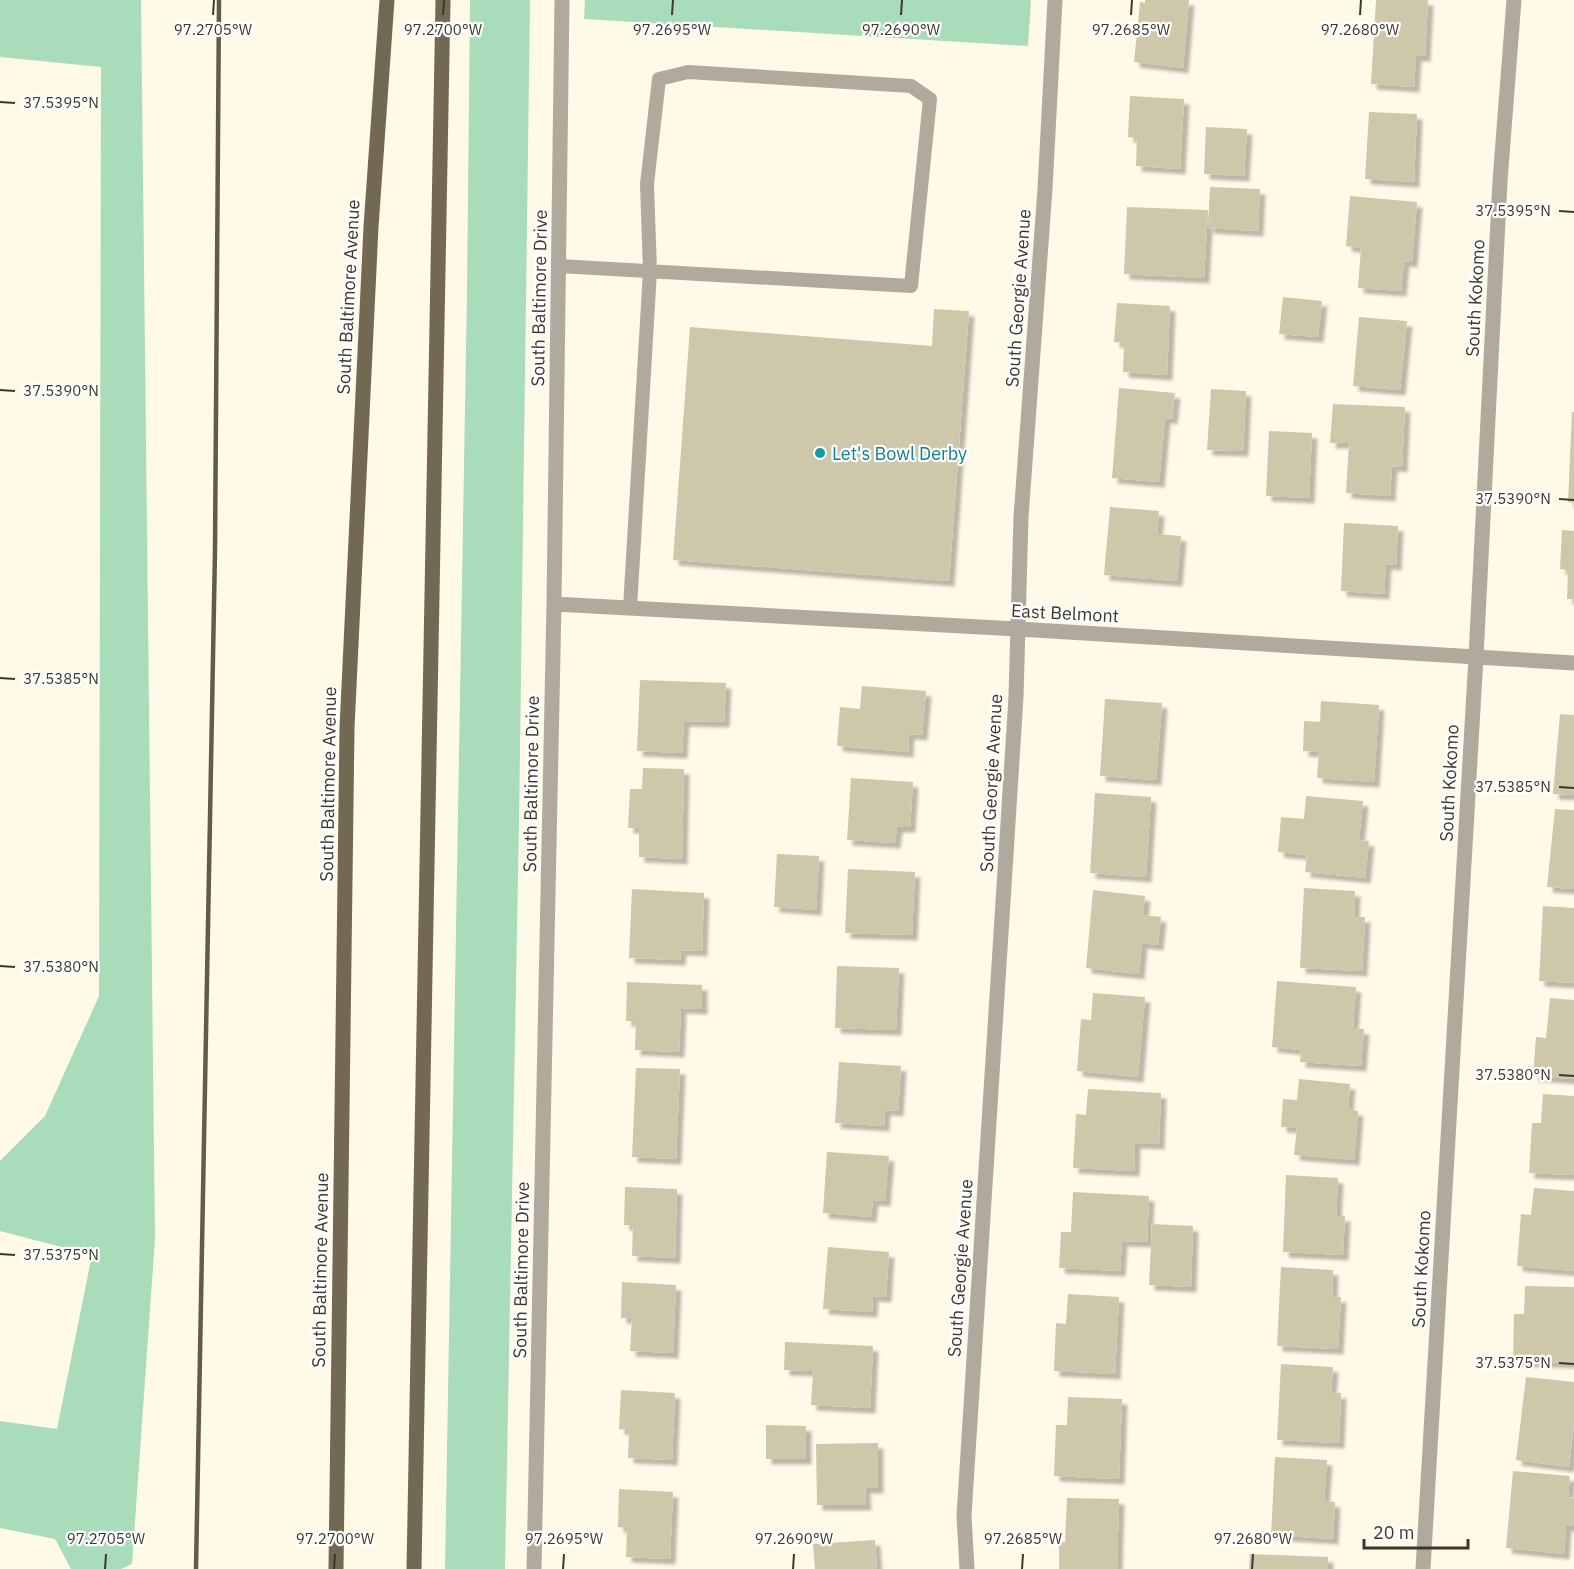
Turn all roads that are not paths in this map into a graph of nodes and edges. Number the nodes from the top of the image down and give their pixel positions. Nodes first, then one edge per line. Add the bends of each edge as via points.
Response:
1 (387, 0) edge
2 (443, 0) edge
3 (562, 0) edge
4 (1055, 0) edge
5 (1515, 0) edge
6 (559, 266) junction
7 (650, 271) junction
8 (554, 604) junction
9 (630, 608) junction
10 (1018, 629) junction
11 (1476, 657) junction
12 (1574, 663) edge
13 (336, 1569) edge
14 (414, 1569) edge
15 (534, 1569) edge
16 (967, 1569) edge
17 (1423, 1569) edge

1 - 13 main road, South Baltimore Avenue via 371,227 347,728
2 - 14 main road
3 - 6 street, South Baltimore Drive
4 - 10 street, South Georgie Avenue via 1021,517
5 - 11 street, South Kokomo via 1500,181
6 - 7 lane
6 - 8 street, South Baltimore Drive
7 - 7 lane via 911,286 930,99 911,86 688,72 659,79 647,184
7 - 9 lane
8 - 9 street, East Belmont
8 - 15 street, South Baltimore Drive
9 - 10 street, East Belmont
10 - 11 street, East Belmont
10 - 16 street, South Georgie Avenue via 964,1516
11 - 12 street, East Belmont
11 - 17 street, South Kokomo

